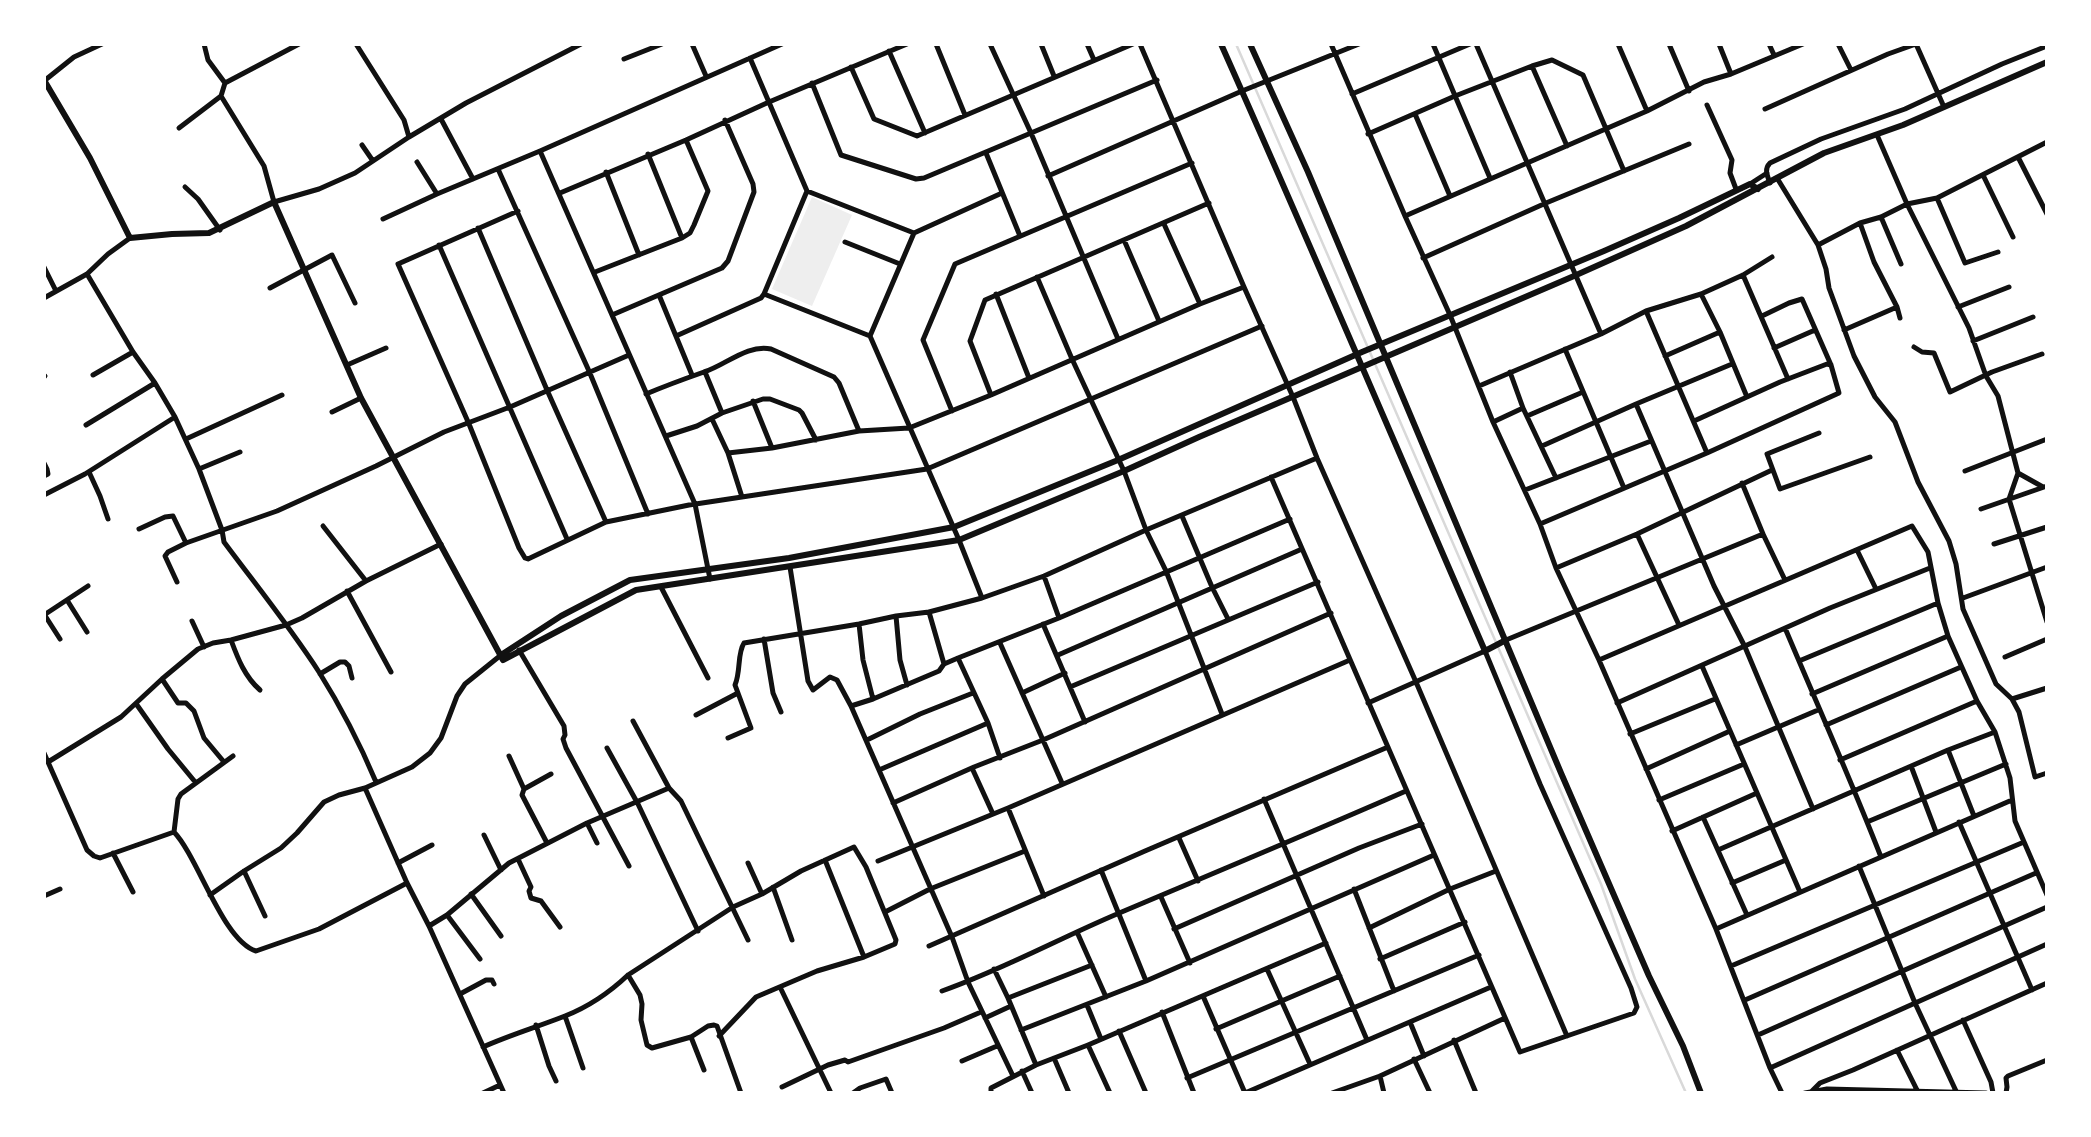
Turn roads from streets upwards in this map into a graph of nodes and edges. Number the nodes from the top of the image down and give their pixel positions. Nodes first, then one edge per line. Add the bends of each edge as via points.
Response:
1 (102, 44) edge
2 (204, 44) edge
3 (299, 44) edge
4 (356, 44) edge
5 (581, 44) edge
6 (662, 44) edge
7 (692, 44) edge
8 (782, 44) edge
9 (908, 44) edge
10 (936, 44) edge
11 (990, 44) edge
12 (1041, 44) edge
13 (1087, 44) edge
14 (1133, 44) edge
15 (1140, 44) edge
16 (1221, 44) edge
17 (1250, 44) edge
18 (1331, 44) edge
19 (1359, 44) edge
20 (1433, 44) edge
21 (1473, 44) edge
22 (1618, 44) edge
23 (1669, 44) edge
24 (1719, 44) edge
25 (1769, 44) edge
26 (1803, 44) edge
27 (1838, 44) edge
28 (1916, 44) edge
29 (2047, 46) edge
30 (889, 51) junction
31 (1335, 54) junction
32 (1774, 55) junction
33 (1438, 56) junction
34 (624, 58) dead end
35 (750, 58) junction
36 (1094, 60) junction
37 (2047, 62) edge
38 (1532, 66) junction
39 (851, 67) junction
40 (1851, 70) junction
41 (1731, 74) junction
42 (706, 76) junction
43 (1054, 76) junction
44 (1157, 80) junction
45 (44, 81) edge
46 (225, 83) junction
47 (812, 83) junction
48 (1264, 83) junction
49 (1492, 83) junction
50 (1244, 91) junction
51 (1689, 91) junction
52 (1352, 93) junction
53 (1938, 95) junction
54 (220, 96) junction
55 (1013, 96) junction
56 (1455, 96) junction
57 (769, 102) junction
58 (1707, 105) dead end
59 (1944, 107) junction
60 (1765, 109) dead end
61 (1647, 111) junction
62 (1415, 114) junction
63 (965, 116) junction
64 (440, 118) junction
65 (725, 120) junction
66 (1174, 122) junction
67 (179, 128) dead end
68 (1606, 129) junction
69 (925, 133) junction
70 (1031, 133) junction
71 (1368, 134) junction
72 (1877, 135) junction
73 (409, 137) junction
74 (686, 140) junction
75 (2047, 142) edge
76 (1689, 144) dead end
77 (362, 145) dead end
78 (1567, 146) junction
79 (540, 151) junction
80 (986, 153) junction
81 (649, 155) junction
82 (2018, 157) junction
83 (373, 161) junction
84 (417, 162) dead end
85 (1526, 162) junction
86 (1192, 163) junction
87 (498, 169) junction
88 (1625, 171) junction
89 (606, 172) junction
90 (1767, 173) junction
91 (1983, 175) junction
92 (1048, 176) junction
93 (1490, 178) junction
94 (1777, 178) junction
95 (473, 179) junction
96 (1770, 183) junction
97 (1750, 184) junction
98 (185, 187) dead end
99 (1736, 189) junction
100 (1758, 189) junction
101 (807, 191) junction
102 (560, 193) junction
103 (1002, 193) junction
104 (437, 194) junction
105 (1450, 196) junction
106 (1937, 198) junction
107 (274, 202) junction
108 (1209, 203) junction
109 (1546, 203) junction
110 (1708, 204) junction
111 (1907, 204) junction
112 (518, 211) junction
113 (1712, 212) junction
114 (2047, 214) edge
115 (1405, 216) junction
116 (1881, 216) junction
117 (1066, 217) junction
118 (383, 219) dead end
119 (1860, 223) junction
120 (1164, 224) junction
121 (478, 228) junction
122 (220, 230) junction
123 (914, 233) junction
124 (1020, 236) junction
125 (2013, 237) dead end
126 (130, 238) junction
127 (682, 238) junction
128 (1124, 240) junction
129 (1628, 240) junction
130 (845, 242) dead end
131 (439, 244) junction
132 (1818, 245) junction
133 (1633, 249) junction
134 (1998, 252) dead end
135 (639, 255) junction
136 (1083, 256) junction
137 (1772, 257) dead end
138 (1423, 258) junction
139 (900, 264) junction
140 (1901, 264) dead end
141 (1570, 265) junction
142 (44, 267) edge
143 (306, 270) junction
144 (594, 272) junction
145 (87, 274) junction
146 (1742, 275) junction
147 (1574, 276) junction
148 (1037, 277) junction
149 (2009, 287) dead end
150 (270, 288) dead end
151 (1244, 288) junction
152 (56, 291) junction
153 (764, 294) junction
154 (996, 294) junction
155 (1701, 294) junction
156 (659, 295) junction
157 (44, 298) edge
158 (355, 303) dead end
159 (1200, 304) junction
160 (1897, 307) junction
161 (1958, 307) junction
162 (1646, 312) junction
163 (1450, 315) junction
164 (612, 316) junction
165 (1762, 316) junction
166 (2033, 317) dead end
167 (1900, 318) dead end
168 (1159, 321) junction
169 (1262, 326) junction
170 (1455, 328) junction
171 (1815, 330) junction
172 (1844, 330) junction
173 (1720, 332) junction
174 (1601, 334) junction
175 (676, 336) junction
176 (870, 336) junction
177 (1118, 339) junction
178 (1973, 341) junction
179 (1380, 345) junction
180 (1914, 346) dead end
181 (386, 348) dead end
182 (1774, 348) junction
183 (1565, 349) junction
184 (133, 352) junction
185 (1359, 354) junction
186 (2042, 354) dead end
187 (629, 355) junction
188 (1385, 356) junction
189 (1665, 356) junction
190 (1072, 359) junction
191 (1732, 364) junction
192 (348, 365) junction
193 (1364, 365) junction
194 (1831, 365) junction
195 (589, 371) junction
196 (705, 372) junction
197 (1510, 372) junction
198 (93, 375) dead end
199 (692, 375) junction
200 (1986, 376) junction
201 (1029, 378) junction
202 (1788, 379) junction
203 (155, 383) junction
204 (1287, 385) junction
205 (1479, 386) junction
206 (1679, 388) junction
207 (547, 390) junction
208 (1583, 392) junction
209 (646, 394) junction
210 (282, 395) dead end
211 (991, 395) junction
212 (1293, 397) junction
213 (1747, 397) junction
214 (361, 398) junction
215 (1091, 399) junction
216 (754, 401) junction
217 (1636, 404) junction
218 (510, 407) junction
219 (1523, 408) junction
220 (952, 411) junction
221 (332, 412) dead end
222 (722, 413) junction
223 (1527, 416) junction
224 (175, 417) junction
225 (712, 419) junction
226 (1694, 421) junction
227 (1493, 422) junction
228 (1595, 423) junction
229 (86, 425) dead end
230 (463, 426) junction
231 (909, 428) junction
232 (859, 431) junction
233 (1819, 433) dead end
234 (666, 436) junction
235 (186, 439) junction
236 (2047, 439) edge
237 (816, 440) junction
238 (1651, 441) junction
239 (1542, 446) junction
240 (772, 448) junction
241 (240, 452) dead end
242 (2012, 452) junction
243 (728, 453) junction
244 (1707, 453) junction
245 (1610, 456) junction
246 (392, 457) junction
247 (1870, 457) dead end
248 (1317, 458) junction
249 (1118, 460) junction
250 (44, 463) edge
251 (199, 469) junction
252 (927, 469) junction
253 (1772, 470) junction
254 (1124, 471) junction
255 (1665, 471) junction
256 (1965, 471) dead end
257 (89, 472) junction
258 (2018, 473) junction
259 (44, 476) edge
260 (1271, 477) junction
261 (1556, 478) junction
262 (1742, 483) junction
263 (2045, 487) edge
264 (1624, 488) junction
265 (1525, 490) junction
266 (44, 495) edge
267 (742, 497) junction
268 (2009, 499) junction
269 (695, 504) junction
270 (1981, 509) dead end
271 (648, 514) junction
272 (1683, 514) junction
273 (1182, 516) junction
274 (107, 519) dead end
275 (1290, 519) junction
276 (606, 522) junction
277 (1540, 524) junction
278 (323, 526) dead end
279 (954, 527) junction
280 (2047, 527) edge
281 (139, 528) dead end
282 (222, 530) junction
283 (1146, 530) junction
284 (1637, 534) junction
285 (1763, 534) junction
286 (2020, 536) junction
287 (567, 539) junction
288 (959, 540) junction
289 (186, 543) junction
290 (441, 544) junction
291 (1994, 544) dead end
292 (1302, 550) junction
293 (1857, 550) junction
294 (1200, 558) junction
295 (1703, 560) junction
296 (2047, 566) edge
297 (790, 567) junction
298 (1556, 568) junction
299 (1930, 568) junction
300 (708, 569) junction
301 (1166, 571) junction
302 (2031, 572) junction
303 (1044, 576) junction
304 (710, 579) junction
305 (1657, 579) junction
306 (1785, 580) junction
307 (366, 581) junction
308 (177, 582) dead end
309 (1318, 582) junction
310 (88, 586) dead end
311 (661, 587) junction
312 (1212, 587) junction
313 (1876, 589) junction
314 (347, 591) junction
315 (982, 598) junction
316 (1963, 598) junction
317 (67, 600) junction
318 (1180, 603) junction
319 (1938, 603) junction
320 (1724, 607) junction
321 (2045, 609) edge
322 (929, 612) junction
323 (1576, 612) junction
324 (1331, 613) junction
325 (44, 614) edge
326 (561, 616) junction
327 (896, 616) junction
328 (1059, 618) junction
329 (1228, 619) junction
330 (192, 621) dead end
331 (2047, 622) edge
332 (859, 624) junction
333 (1044, 624) junction
334 (286, 625) junction
335 (567, 625) junction
336 (1679, 625) junction
337 (1785, 628) junction
338 (86, 632) dead end
339 (801, 634) junction
340 (1191, 635) junction
341 (1948, 636) junction
342 (60, 639) dead end
343 (764, 639) junction
344 (2047, 639) edge
345 (231, 640) junction
346 (1505, 641) junction
347 (1000, 643) junction
348 (204, 647) junction
349 (1745, 647) junction
350 (518, 648) junction
351 (1487, 650) junction
352 (1058, 655) junction
353 (2005, 657) dead end
354 (958, 658) junction
355 (500, 659) junction
356 (1350, 660) junction
357 (1599, 660) junction
358 (1799, 661) junction
359 (944, 664) junction
360 (1702, 666) junction
361 (1961, 667) junction
362 (1204, 668) junction
363 (391, 672) dead end
364 (1065, 673) junction
365 (320, 674) junction
366 (352, 678) dead end
367 (708, 678) dead end
368 (162, 679) junction
369 (1416, 681) junction
370 (906, 685) junction
371 (1070, 687) junction
372 (2047, 688) edge
373 (260, 690) dead end
374 (973, 693) junction
375 (1022, 693) junction
376 (736, 694) junction
377 (1812, 694) junction
378 (873, 699) junction
379 (1715, 699) junction
380 (2012, 699) junction
381 (1977, 702) junction
382 (1368, 703) junction
383 (1617, 703) junction
384 (136, 705) junction
385 (851, 705) junction
386 (1818, 710) junction
387 (781, 712) dead end
388 (1222, 714) junction
389 (696, 715) dead end
390 (633, 721) dead end
391 (1085, 722) junction
392 (988, 723) junction
393 (1826, 725) junction
394 (1778, 727) junction
395 (1730, 731) junction
396 (1996, 732) junction
397 (1630, 734) junction
398 (728, 738) dead end
399 (867, 740) junction
400 (1043, 740) junction
401 (1736, 745) junction
402 (1388, 747) junction
403 (607, 748) dead end
404 (1948, 750) junction
405 (44, 753) edge
406 (233, 756) dead end
407 (509, 756) dead end
408 (1000, 758) junction
409 (1840, 760) junction
410 (48, 762) junction
411 (224, 762) junction
412 (1744, 764) junction
413 (2006, 764) junction
414 (1911, 766) junction
415 (972, 768) junction
416 (1646, 769) junction
417 (879, 770) junction
418 (2047, 773) edge
419 (551, 774) dead end
420 (376, 782) junction
421 (196, 783) junction
422 (1062, 783) junction
423 (1961, 783) junction
424 (669, 788) junction
425 (361, 789) junction
426 (524, 789) junction
427 (1406, 791) junction
428 (1855, 791) junction
429 (1756, 793) junction
430 (1923, 798) junction
431 (1264, 799) junction
432 (1659, 800) junction
433 (2012, 800) junction
434 (636, 801) junction
435 (893, 803) junction
436 (1008, 808) junction
437 (1813, 809) junction
438 (993, 814) junction
439 (604, 815) junction
440 (1974, 816) junction
441 (1703, 817) junction
442 (1867, 822) junction
443 (1959, 822) junction
444 (587, 823) junction
445 (1422, 824) junction
446 (1772, 826) junction
447 (1672, 831) junction
448 (174, 832) junction
449 (1936, 832) junction
450 (484, 835) dead end
451 (1179, 838) junction
452 (2024, 842) junction
453 (547, 843) junction
454 (597, 843) dead end
455 (432, 845) dead end
456 (1284, 845) junction
457 (911, 848) junction
458 (1718, 850) junction
459 (1026, 851) junction
460 (113, 853) junction
461 (1434, 855) junction
462 (1881, 857) junction
463 (518, 859) junction
464 (825, 860) junction
465 (1786, 860) junction
466 (878, 861) dead end
467 (1977, 861) junction
468 (398, 863) junction
469 (748, 863) dead end
470 (629, 866) dead end
471 (1859, 866) junction
472 (501, 870) junction
473 (1101, 870) junction
474 (244, 871) junction
475 (1496, 871) junction
476 (2036, 873) junction
477 (1297, 876) junction
478 (1198, 881) junction
479 (407, 883) junction
480 (1732, 883) junction
481 (773, 887) junction
482 (60, 889) dead end
483 (930, 889) junction
484 (1450, 889) junction
485 (1353, 890) junction
486 (133, 892) dead end
487 (1800, 892) junction
488 (1989, 892) junction
489 (471, 894) junction
490 (762, 894) junction
491 (210, 895) junction
492 (2047, 895) edge
493 (44, 896) edge
494 (1044, 896) junction
495 (1161, 897) junction
496 (1874, 905) junction
497 (733, 907) junction
498 (2047, 907) edge
499 (1311, 908) junction
500 (885, 912) junction
501 (1119, 914) junction
502 (447, 915) junction
503 (1747, 915) junction
504 (265, 916) dead end
505 (1465, 922) junction
506 (429, 926) junction
507 (2005, 926) junction
508 (560, 927) dead end
509 (1369, 928) junction
510 (1174, 929) junction
511 (1716, 929) junction
512 (698, 931) junction
513 (1077, 932) junction
514 (501, 936) dead end
515 (1888, 936) junction
516 (952, 937) junction
517 (748, 940) dead end
518 (792, 940) dead end
519 (1326, 943) junction
520 (2047, 944) edge
521 (929, 946) dead end
522 (1479, 955) junction
523 (864, 957) junction
524 (2017, 957) junction
525 (480, 959) dead end
526 (1380, 959) junction
527 (1189, 963) junction
528 (1092, 965) junction
529 (1731, 966) junction
530 (1267, 968) junction
531 (994, 969) junction
532 (1903, 970) junction
533 (628, 975) junction
534 (1340, 976) junction
535 (1146, 981) junction
536 (968, 982) junction
537 (2047, 983) edge
538 (494, 984) dead end
539 (780, 987) junction
540 (1491, 987) junction
541 (2032, 990) junction
542 (942, 991) dead end
543 (1394, 991) junction
544 (460, 994) junction
545 (1203, 996) junction
546 (1106, 997) junction
547 (1008, 998) junction
548 (1745, 1000) junction
549 (1282, 1001) junction
550 (1915, 1003) junction
551 (1087, 1005) junction
552 (1011, 1006) junction
553 (1354, 1008) junction
554 (1162, 1012) junction
555 (983, 1015) junction
556 (565, 1016) junction
557 (1505, 1018) junction
558 (1963, 1020) junction
559 (1410, 1022) junction
560 (536, 1026) junction
561 (1216, 1028) junction
562 (1021, 1030) junction
563 (1119, 1031) junction
564 (1296, 1032) junction
565 (719, 1035) junction
566 (1758, 1035) junction
567 (1567, 1036) junction
568 (1930, 1036) junction
569 (691, 1037) junction
570 (1101, 1039) junction
571 (1367, 1040) junction
572 (1454, 1040) junction
573 (1088, 1045) junction
574 (997, 1046) junction
575 (483, 1047) junction
576 (1897, 1050) junction
577 (1423, 1056) junction
578 (1054, 1058) junction
579 (1414, 1059) junction
580 (2047, 1060) edge
581 (962, 1061) dead end
582 (1230, 1061) junction
583 (1310, 1064) junction
584 (1035, 1065) junction
585 (583, 1068) dead end
586 (1770, 1068) junction
587 (820, 1069) junction
588 (704, 1070) dead end
589 (1022, 1071) junction
590 (1013, 1076) junction
591 (1380, 1076) junction
592 (1187, 1078) junction
593 (556, 1081) dead end
594 (500, 1085) junction
595 (782, 1087) dead end
596 (1917, 1090) junction
597 (1342, 1091) edge
598 (1812, 1091) junction
599 (1956, 1091) junction
600 (991, 1092) edge
601 (483, 1093) edge
602 (504, 1093) edge
603 (741, 1093) edge
604 (831, 1093) edge
605 (853, 1093) edge
606 (892, 1093) edge
607 (1032, 1093) edge
608 (1069, 1093) edge
609 (1110, 1093) edge
610 (1146, 1093) edge
611 (1194, 1093) edge
612 (1245, 1093) edge
613 (1332, 1093) edge
614 (1384, 1093) edge
615 (1430, 1093) edge
616 (1476, 1093) edge
617 (1702, 1093) edge
618 (1782, 1093) edge
619 (1805, 1093) edge
620 (1986, 1093) edge
621 (1993, 1093) edge
622 (2006, 1093) edge

1 - 45 street via 74,57
2 - 46 street via 208,60
3 - 46 street
4 - 73 street via 404,120
5 - 64 street
6 - 34 street
7 - 42 street
8 - 35 street
9 - 30 street
10 - 63 street
11 - 55 street
12 - 43 street
13 - 36 street
14 - 36 street
15 - 44 street
16 - 50 street
17 - 48 street
18 - 31 street
19 - 31 street
20 - 33 street
21 - 33 street
21 - 49 street
22 - 61 street
23 - 51 street
24 - 41 street
25 - 32 street
26 - 32 street
27 - 40 street
28 - 40 street
28 - 53 street
29 - 53 street
30 - 39 street
30 - 69 street
31 - 48 street
31 - 52 street
32 - 41 street
33 - 52 street
33 - 56 street
35 - 42 street
35 - 57 street
36 - 43 street
37 - 59 street
38 - 49 street
38 - 68 street via 1549,60 1581,73
38 - 78 street
39 - 47 street
39 - 69 street via 874,119 917,136
40 - 60 street
41 - 51 street
42 - 79 street
43 - 55 street
44 - 66 street
44 - 70 street
45 - 126 street
46 - 54 street
47 - 57 street
47 - 80 street via 841,155 916,179
48 - 50 street
48 - 179 street via 1308,172
49 - 56 street
49 - 85 street
50 - 66 street
50 - 185 street
51 - 61 street
52 - 71 street
53 - 59 street
53 - 90 street via 1821,139 1770,163
54 - 67 street
54 - 107 street via 264,166
55 - 63 street
55 - 70 street
56 - 62 street
56 - 93 street
57 - 65 street
57 - 101 street
58 - 99 street via 1732,160 1730,173
59 - 72 street
61 - 68 street
62 - 71 street
62 - 105 street
63 - 69 street
64 - 73 street
64 - 95 street
65 - 74 street
65 - 156 street via 754,192 728,261 722,268
66 - 86 street
66 - 92 street
68 - 78 street
68 - 88 street
70 - 80 street
70 - 92 street
71 - 115 street
72 - 94 street via 1824,153
72 - 111 street
73 - 83 street
74 - 81 street
74 - 127 street via 708,191 690,233
75 - 82 street
76 - 88 street
77 - 83 street
78 - 85 street
79 - 87 street
79 - 102 street
80 - 103 street
81 - 89 street
81 - 127 street
82 - 91 street
82 - 114 street
83 - 107 street via 319,189
84 - 104 street
85 - 93 street
85 - 109 street
86 - 108 street
86 - 117 street
87 - 95 street
87 - 112 street
88 - 109 street
89 - 102 street
89 - 135 street
90 - 96 street
90 - 97 street
91 - 106 street
91 - 125 street
92 - 117 street
93 - 105 street
94 - 96 street
94 - 132 street
95 - 104 street
96 - 100 street
97 - 99 street
97 - 100 street
98 - 122 street
99 - 110 street
100 - 113 street
101 - 123 street
101 - 153 street
102 - 144 street
103 - 123 street
103 - 124 street
104 - 118 street
105 - 115 street
106 - 111 street
106 - 134 street via 1965,263
107 - 122 street
107 - 143 street
108 - 120 street
108 - 151 street
109 - 138 street
109 - 141 street
110 - 113 street
110 - 129 street
111 - 116 street
111 - 161 street
112 - 121 street
112 - 195 street
113 - 133 street
115 - 138 street
116 - 119 street
116 - 140 street
117 - 124 street
117 - 136 street
119 - 132 street
119 - 160 street
120 - 128 street
120 - 159 street
121 - 131 street
121 - 207 street
122 - 126 street
123 - 139 street
124 - 220 street via 955,264 924,337
126 - 145 street
127 - 135 street
128 - 136 street
128 - 168 street
129 - 133 street
129 - 141 street
130 - 139 street
131 - 218 street
131 - 230 street via 398,264
132 - 172 street
133 - 147 street
135 - 144 street
136 - 148 street
136 - 177 street
137 - 146 street
138 - 163 street
139 - 176 street
141 - 147 street
141 - 163 street
142 - 152 street
143 - 150 street
143 - 158 street via 332,256
143 - 192 street
144 - 164 street
145 - 152 street
145 - 184 street
146 - 155 street
146 - 165 street
147 - 170 street
147 - 174 street
148 - 154 street
148 - 190 street
149 - 161 street
151 - 159 street
151 - 169 street
152 - 157 street
153 - 175 street
153 - 176 street
154 - 201 street
154 - 211 street via 983,301 971,341
155 - 162 street
155 - 173 street
156 - 164 street
156 - 175 street
159 - 168 street
160 - 167 street
160 - 172 street
161 - 178 street
162 - 174 street
162 - 189 street
163 - 170 street
163 - 179 street
164 - 187 street
165 - 171 street via 1802,299
165 - 182 street
166 - 178 street
168 - 177 street
169 - 204 street
169 - 215 street
170 - 188 street
170 - 205 street
171 - 182 street
171 - 194 street
172 - 316 street via 1861,372 1895,422 1918,482 1949,541
173 - 189 street
173 - 191 street
174 - 183 street
175 - 199 street
176 - 231 street
177 - 190 street
178 - 200 street
179 - 185 street
179 - 188 street
180 - 200 street via 1934,353 1950,392
181 - 192 street
182 - 202 street
183 - 197 street
183 - 208 street
184 - 198 street
184 - 203 street
185 - 193 street
185 - 204 street
186 - 200 street
187 - 195 street
187 - 209 street
188 - 193 street
188 - 346 street
189 - 206 street
190 - 201 street
190 - 215 street
191 - 206 street
191 - 213 street
192 - 214 street
193 - 212 street
193 - 351 street
194 - 202 street
194 - 244 street via 1839,393
195 - 207 street
195 - 271 street
196 - 199 street
196 - 222 street
196 - 232 street via 758,348 771,349 834,377
197 - 205 street
197 - 219 street
199 - 209 street
200 - 242 street via 1997,396
201 - 211 street
202 - 213 street
203 - 224 street
203 - 229 street
204 - 212 street
204 - 249 street
205 - 227 street
206 - 217 street
206 - 226 street
207 - 218 street
207 - 276 street
208 - 223 street
208 - 228 street
209 - 234 street
210 - 235 street
211 - 220 street
212 - 248 street
212 - 254 street
213 - 226 street
214 - 221 street
214 - 246 street
215 - 249 street
215 - 252 street
216 - 222 street
216 - 237 street via 767,398 799,410
216 - 240 street
217 - 228 street
217 - 238 street
218 - 230 street
218 - 287 street
219 - 223 street
219 - 227 street
220 - 231 street
222 - 225 street
223 - 239 street
224 - 235 street
224 - 257 street
225 - 234 street
225 - 243 street
226 - 244 street
227 - 265 street
228 - 239 street
228 - 245 street
230 - 246 street
230 - 287 street via 525,558
231 - 232 street
231 - 252 street
232 - 237 street
233 - 253 street via 1767,454
234 - 269 street
235 - 251 street
236 - 242 street
237 - 240 street
238 - 245 street
238 - 255 street
239 - 261 street
240 - 243 street
241 - 251 street
242 - 256 street
242 - 258 street
243 - 267 street
244 - 255 street
245 - 261 street
245 - 264 street
246 - 282 street via 277,512
246 - 290 street
247 - 253 street via 1781,490
248 - 260 street
248 - 369 street
249 - 254 street
249 - 279 street
250 - 259 street via 48,474
251 - 282 street
252 - 267 street
252 - 279 street
253 - 262 street
254 - 283 street
254 - 288 street
255 - 264 street
255 - 272 street
257 - 266 street
257 - 274 street
258 - 263 street
258 - 268 street
260 - 273 street
260 - 275 street
261 - 265 street
262 - 272 street
262 - 285 street
263 - 268 street
264 - 277 street
265 - 277 street
267 - 269 street
268 - 270 street
268 - 286 street
269 - 271 street
269 - 300 street
271 - 276 street
272 - 284 street
272 - 295 street
273 - 283 street
273 - 294 street
275 - 292 street
275 - 294 street
276 - 287 street
277 - 298 street
278 - 307 street
279 - 288 street
279 - 300 street
280 - 286 street
281 - 289 street via 173,516
282 - 289 street
282 - 334 street via 224,542
283 - 301 street
283 - 303 street
284 - 298 street
284 - 305 street
285 - 295 street
285 - 306 street
286 - 291 street
286 - 302 street
288 - 297 street
288 - 315 street
289 - 308 street via 165,556
290 - 307 street
290 - 355 street
292 - 309 street
292 - 312 street
293 - 299 street via 1912,526 1928,552
293 - 306 street
293 - 313 street
294 - 301 street
294 - 312 street
295 - 305 street
295 - 320 street
296 - 302 street
297 - 304 street
297 - 339 street
298 - 323 street
299 - 313 street
299 - 319 street
300 - 304 street
300 - 326 street via 630,580
301 - 318 street
301 - 328 street
302 - 316 street
302 - 321 street
303 - 315 street
303 - 328 street
304 - 311 street
305 - 323 street
305 - 336 street
306 - 320 street
307 - 314 street
309 - 324 street
309 - 329 street
310 - 317 street
311 - 335 street via 636,590
311 - 367 street
312 - 318 street
312 - 329 street
313 - 337 street
314 - 334 street
314 - 363 street
315 - 322 street
316 - 380 street via 1963,609 1996,684
317 - 325 street
317 - 338 street
318 - 340 street
318 - 352 street
319 - 341 street
319 - 358 street
320 - 336 street
320 - 349 street
321 - 331 street
322 - 327 street
322 - 359 street
323 - 346 street
323 - 357 street
324 - 356 street
324 - 362 street
325 - 342 street
326 - 335 street
326 - 350 street
327 - 332 street
327 - 370 street
328 - 333 street
329 - 340 street
330 - 348 street
332 - 339 street
332 - 378 street
333 - 347 street
333 - 352 street
334 - 345 street
334 - 365 street
335 - 350 street
336 - 357 street
337 - 349 street
337 - 358 street
339 - 343 street
339 - 385 street via 813,690 830,677 837,680
340 - 362 street
340 - 371 street
341 - 361 street
341 - 377 street
343 - 376 street via 744,643
343 - 387 street
344 - 353 street
345 - 348 street
345 - 373 street via 249,680
346 - 351 street
346 - 617 street
347 - 354 street
347 - 375 street
348 - 368 street
349 - 360 street
349 - 394 street
350 - 355 street
350 - 439 street via 564,726 566,748
351 - 369 street
351 - 567 street via 1637,1007 1634,1013
352 - 364 street
354 - 359 street
354 - 374 street
355 - 420 street via 466,684 430,753 412,767
356 - 382 street
356 - 388 street
357 - 383 street
358 - 377 street
359 - 370 street via 939,671
360 - 379 street
360 - 383 street
361 - 381 street
361 - 393 street
362 - 388 street
362 - 391 street
364 - 371 street
364 - 375 street
365 - 366 street via 345,662
365 - 420 street
368 - 384 street
368 - 411 street via 178,704 186,703 194,711 204,738
369 - 382 street
369 - 475 street
370 - 378 street
371 - 391 street
372 - 380 street
374 - 392 street
374 - 399 street
375 - 400 street
376 - 389 street
376 - 398 street via 751,728
377 - 386 street
378 - 385 street
379 - 395 street
379 - 397 street
380 - 418 street via 2035,777
381 - 396 street
381 - 409 street
382 - 402 street
383 - 397 street
384 - 410 street
384 - 421 street
385 - 399 street
386 - 393 street
386 - 394 street
388 - 422 street
390 - 424 street
391 - 400 street
392 - 408 street
392 - 417 street
393 - 409 street
394 - 401 street
394 - 437 street
395 - 401 street
395 - 416 street
396 - 404 street
396 - 413 street
397 - 416 street
399 - 417 street
400 - 408 street
400 - 422 street
401 - 412 street
402 - 427 street
402 - 431 street
403 - 434 street
404 - 414 street
404 - 423 street
405 - 410 street
406 - 411 street
407 - 426 street
408 - 415 street
409 - 428 street
410 - 460 street via 87,850 96,858
411 - 421 street
412 - 429 street
412 - 432 street
413 - 423 street
413 - 433 street
414 - 428 street
414 - 430 street
415 - 435 street
415 - 438 street
416 - 432 street
417 - 435 street
419 - 426 street
420 - 425 street
421 - 448 street via 178,799
422 - 436 street
423 - 430 street
423 - 440 street
424 - 434 street
424 - 497 street via 681,801
425 - 468 street
425 - 474 street via 324,802 281,848
426 - 453 street via 522,795
427 - 445 street
427 - 456 street
428 - 437 street
428 - 442 street
429 - 441 street
429 - 446 street
430 - 442 street
430 - 449 street
431 - 451 street
431 - 456 street
432 - 447 street
433 - 440 street
433 - 452 street
434 - 439 street
434 - 512 street
435 - 457 street
436 - 438 street
436 - 459 street
437 - 446 street
438 - 457 street
439 - 444 street
439 - 470 street
440 - 443 street
441 - 447 street
441 - 458 street
442 - 462 street
443 - 449 street
443 - 467 street
444 - 453 street
444 - 454 street
445 - 461 street
445 - 477 street
446 - 458 street
446 - 465 street
447 - 511 street
448 - 460 street
448 - 491 street
449 - 462 street
450 - 472 street
451 - 473 street
451 - 478 street
452 - 467 street
452 - 476 street
453 - 463 street
455 - 468 street
456 - 477 street
456 - 478 street
457 - 466 street
457 - 483 street
458 - 480 street
459 - 483 street
459 - 494 street
460 - 486 street
461 - 484 street
461 - 485 street
462 - 471 street
463 - 472 street
463 - 508 street via 531,898 541,901
464 - 481 street
464 - 500 street via 854,847
464 - 523 street
465 - 480 street
465 - 487 street
467 - 488 street
467 - 496 street
468 - 479 street
469 - 490 street
471 - 487 street
471 - 496 street
472 - 489 street
473 - 494 street
473 - 501 street
474 - 491 street
474 - 504 street
475 - 484 street
475 - 567 street
476 - 488 street
476 - 492 street
477 - 499 street
477 - 510 street
478 - 495 street
479 - 491 street via 319,929 256,951 238,939
479 - 506 street
480 - 503 street
481 - 490 street
481 - 518 street
482 - 493 street
483 - 500 street
483 - 516 street
484 - 505 street
484 - 509 street
485 - 499 street
485 - 509 street
487 - 503 street
488 - 507 street
488 - 515 street
489 - 502 street
489 - 514 street
490 - 497 street
494 - 516 street
495 - 501 street
495 - 510 street
496 - 515 street
496 - 529 street
497 - 512 street
497 - 517 street
498 - 507 street
499 - 519 street
499 - 527 street
500 - 523 street via 895,944
501 - 513 street
501 - 535 street
502 - 506 street
502 - 525 street
503 - 511 street
505 - 522 street
505 - 526 street
506 - 544 street
507 - 524 street
507 - 532 street
509 - 526 street
510 - 527 street
511 - 529 street
512 - 533 street
513 - 528 street
513 - 531 street
515 - 532 street
515 - 548 street
516 - 521 street
516 - 536 street
519 - 530 street
519 - 534 street
520 - 524 street
522 - 540 street
522 - 543 street
523 - 539 street
524 - 541 street
524 - 550 street
526 - 543 street
527 - 535 street
528 - 546 street
528 - 547 street
529 - 548 street
530 - 545 street
530 - 549 street
531 - 536 street
531 - 547 street
532 - 550 street
532 - 566 street
533 - 556 street via 606,994
533 - 569 street via 640,995 647,1045 653,1048
534 - 549 street
534 - 553 street
535 - 546 street
536 - 542 street
536 - 555 street
537 - 541 street
538 - 544 street via 486,981
539 - 565 street via 756,997
539 - 587 street
540 - 557 street
540 - 559 street
541 - 558 street
543 - 553 street
544 - 575 street
545 - 554 street
545 - 561 street
546 - 551 street
547 - 552 street
548 - 566 street
549 - 561 street
549 - 564 street
550 - 568 street
550 - 586 street
551 - 562 street
551 - 570 street
552 - 555 street
552 - 562 street
553 - 564 street
553 - 571 street
554 - 563 street
554 - 592 street
555 - 574 street
555 - 587 street
556 - 560 street
556 - 585 street
557 - 567 street via 1520,1052
557 - 572 street
558 - 568 street
558 - 621 street
559 - 571 street
559 - 577 street
560 - 575 street
560 - 593 street
561 - 582 street
562 - 584 street
563 - 570 street
563 - 610 street
564 - 582 street
564 - 583 street
565 - 569 street via 711,1025
565 - 603 street
566 - 586 street
568 - 576 street
568 - 599 street
569 - 588 street
570 - 573 street
571 - 583 street
572 - 577 street
572 - 616 street
573 - 578 street
573 - 609 street
574 - 581 street
574 - 590 street
575 - 594 street
576 - 596 street
576 - 598 street via 1820,1083
577 - 579 street
578 - 584 street
578 - 608 street
579 - 591 street
579 - 615 street
580 - 622 street via 2008,1076
582 - 592 street
582 - 612 street
583 - 612 street
584 - 589 street
586 - 618 street
587 - 595 street
587 - 604 street
589 - 590 street
589 - 607 street
590 - 600 street
591 - 597 street
591 - 614 street
592 - 611 street
594 - 601 street
594 - 602 street
596 - 598 street
596 - 599 street
597 - 613 street
598 - 619 street
599 - 620 street
605 - 606 street via 886,1079

